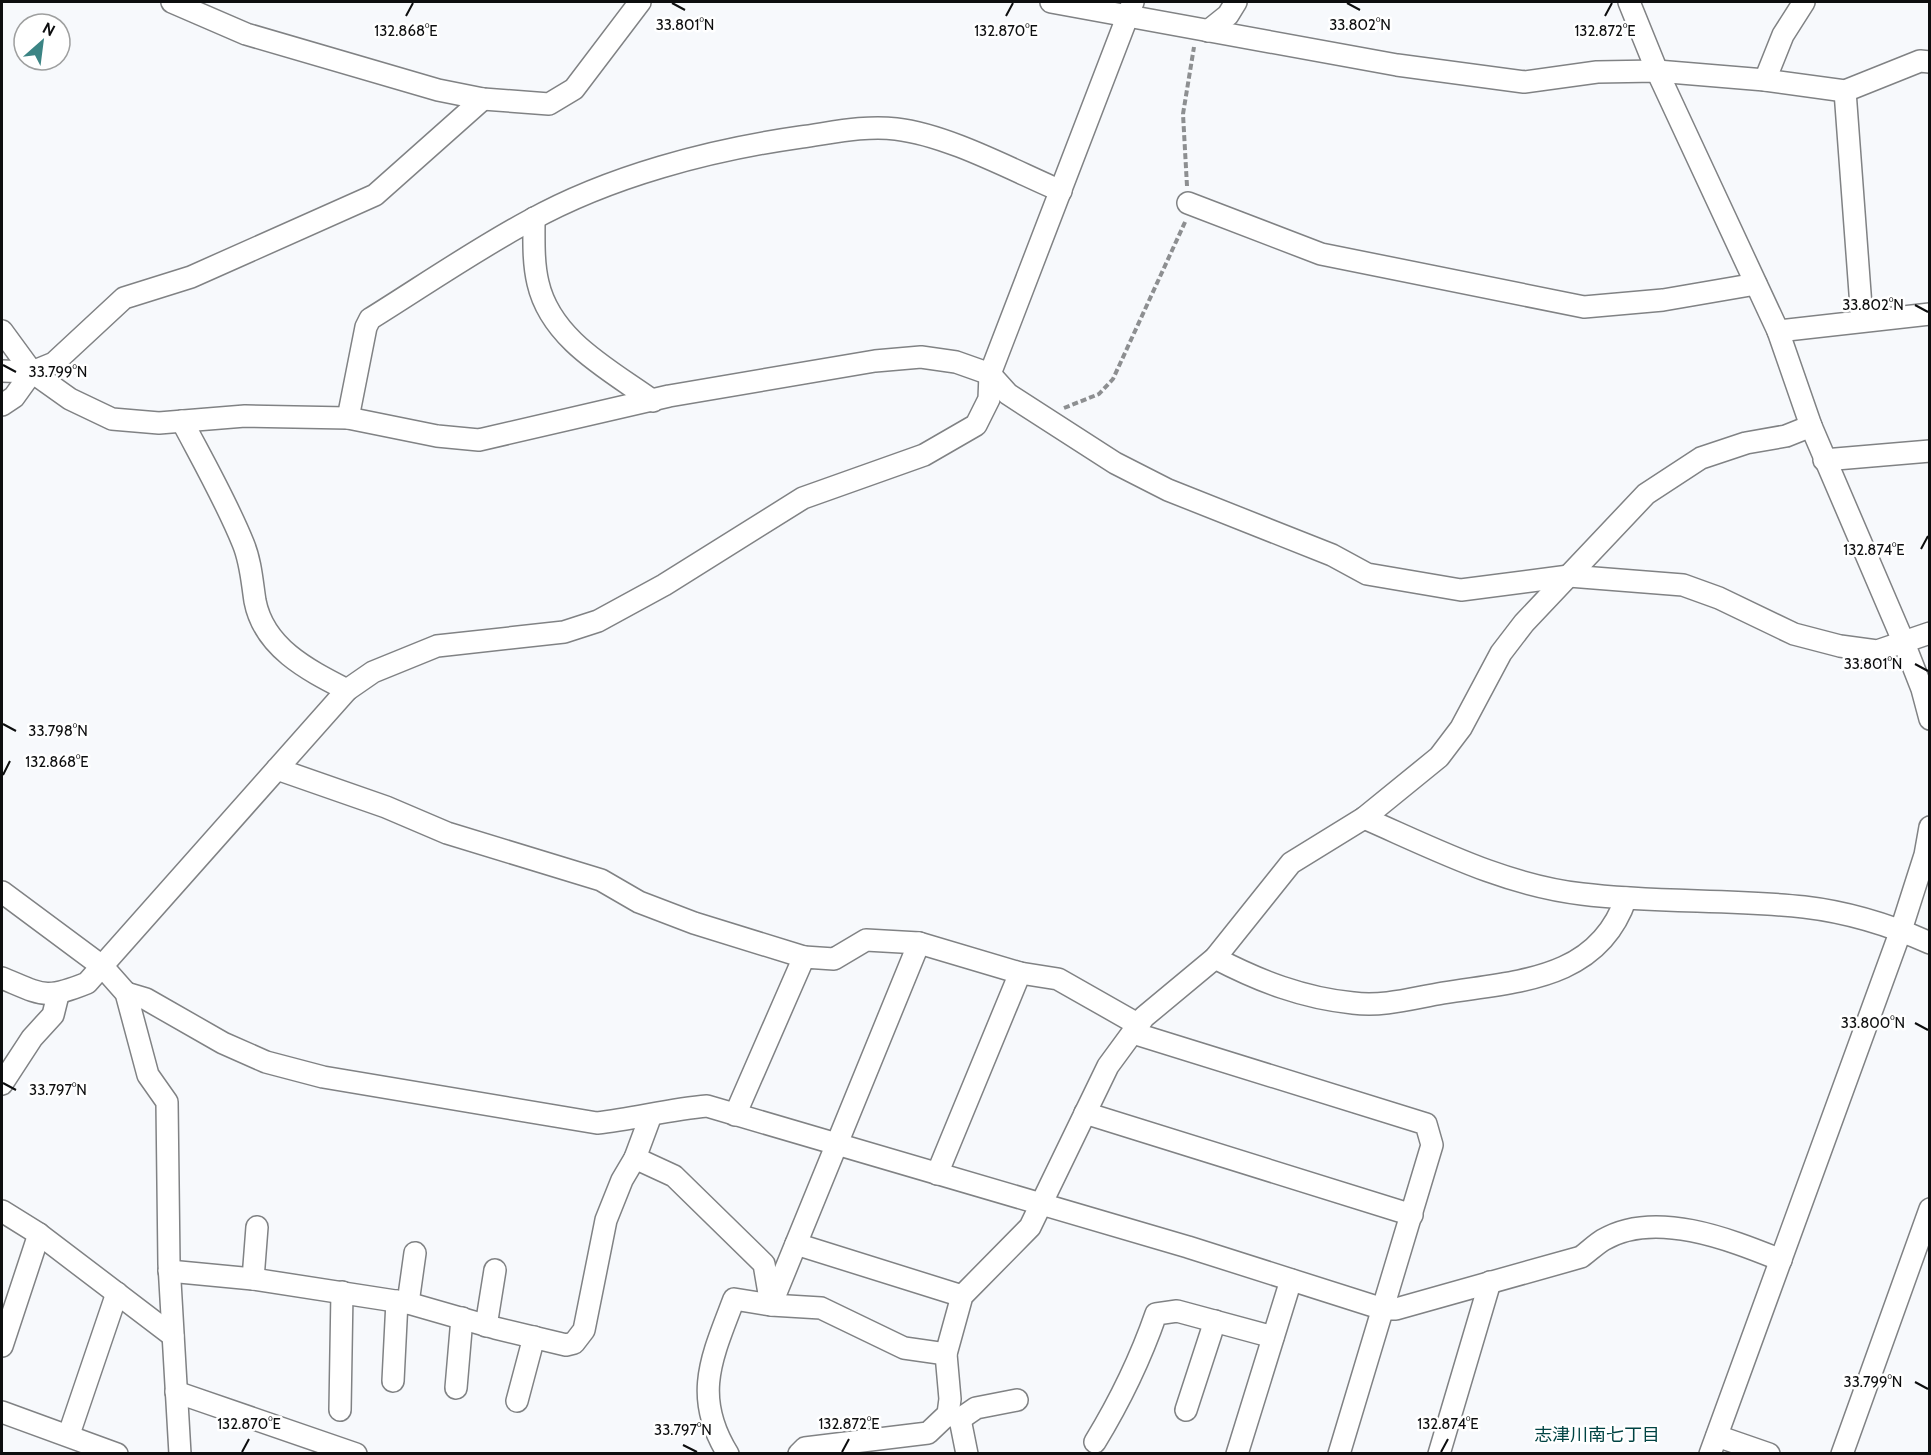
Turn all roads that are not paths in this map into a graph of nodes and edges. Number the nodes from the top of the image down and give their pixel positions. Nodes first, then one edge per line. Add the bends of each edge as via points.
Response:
1 (172, 2) edge
2 (640, 2) edge
3 (1051, 2) edge
4 (1236, 2) edge
5 (1629, 2) edge
6 (1804, 2) edge
7 (1130, 8) edge
8 (1202, 30) junction
9 (1929, 62) edge
10 (1657, 71) junction
11 (1765, 80) junction
12 (1845, 91) junction
13 (483, 99) junction
14 (1061, 191) junction
15 (1188, 203) road end
16 (534, 218) junction
17 (1756, 284) junction
18 (1929, 314) edge
19 (1862, 320) junction
20 (2, 331) edge
21 (1778, 331) junction
22 (2, 371) edge
23 (32, 372) junction
24 (990, 374) junction
25 (653, 401) junction
26 (2, 405) edge
27 (348, 418) junction
28 (182, 421) junction
29 (1811, 426) junction
30 (1929, 451) edge
31 (1824, 460) junction
32 (1569, 576) junction
33 (1929, 633) edge
34 (1904, 643) junction
35 (347, 690) junction
36 (1929, 719) edge
37 (277, 769) junction
38 (1364, 818) junction
39 (1929, 826) edge
40 (2, 892) edge
41 (1626, 898) junction
42 (1901, 930) junction
43 (919, 943) junction
44 (1929, 943) edge
45 (804, 957) junction
46 (1215, 958) junction
47 (103, 967) junction
48 (1020, 973) junction
49 (2, 978) edge
50 (126, 993) junction
51 (58, 995) junction
52 (1136, 1029) junction
53 (2, 1084) edge
54 (1085, 1113) junction
55 (651, 1115) junction
56 (735, 1115) junction
57 (837, 1145) junction
58 (635, 1158) junction
59 (937, 1174) junction
60 (1039, 1204) junction
61 (1929, 1209) edge
62 (2, 1211) edge
63 (1412, 1215) junction
64 (257, 1227) dead end
65 (39, 1234) junction
66 (1924, 1238) edge
67 (796, 1244) junction
68 (415, 1253) dead end
69 (1781, 1260) junction
70 (495, 1270) dead end
71 (169, 1271) junction
72 (253, 1279) junction
73 (1291, 1280) junction
74 (1490, 1282) junction
75 (342, 1292) junction
76 (117, 1293) junction
77 (962, 1296) junction
78 (403, 1302) junction
79 (771, 1305) junction
80 (1383, 1309) junction
81 (462, 1318) junction
82 (1215, 1321) junction
83 (486, 1326) junction
84 (172, 1336) junction
85 (1274, 1336) junction
86 (534, 1337) junction
87 (2, 1346) edge
88 (946, 1354) junction
89 (393, 1381) dead end
90 (456, 1388) dead end
91 (176, 1392) junction
92 (1017, 1400) dead end
93 (517, 1401) dead end
94 (340, 1410) dead end
95 (1186, 1410) dead end
96 (2, 1412) edge
97 (954, 1416) junction
98 (69, 1434) junction
99 (1095, 1442) dead end
100 (1713, 1445) edge
101 (116, 1453) edge
102 (180, 1454) edge
103 (356, 1454) edge
104 (728, 1454) edge
105 (799, 1454) edge
106 (967, 1454) edge
107 (1237, 1454) edge
108 (1339, 1454) edge
109 (1439, 1454) edge
110 (1769, 1454) edge
111 (1842, 1454) edge

1 - 13 street via 246,34 438,90
2 - 13 street via 574,89 549,104
3 - 7 street
4 - 8 street via 1228,15
5 - 10 street
6 - 11 street via 1783,34
7 - 8 street
7 - 14 street
8 - 10 street via 1397,65 1524,81 1597,72
9 - 12 street via 1920,61
10 - 11 street
10 - 17 street
11 - 12 street
12 - 19 street
13 - 23 street via 375,195 191,277 124,298 54,363
14 - 16 street via 926,134 894,128 861,129 747,144 691,159 588,193
14 - 24 street
15 - 17 street via 1321,254 1584,307 1662,300
16 - 25 street via 538,286 551,314 568,339
16 - 27 street via 370,319
17 - 21 street
18 - 19 street
19 - 21 street
20 - 23 street
21 - 29 street
22 - 23 street
23 - 26 street via 14,397
23 - 28 street via 70,399 112,419
24 - 25 street via 956,362 909,358
24 - 32 street via 1008,394 1115,463 1168,490 1314,547 1367,574 1461,590
24 - 35 street via 989,399 976,425 924,455 803,498 664,585 598,621 564,633 436,646 373,672
25 - 27 street via 479,440 437,436
27 - 28 street via 245,416
28 - 35 street via 244,545 264,628 302,666
29 - 31 street
29 - 32 street via 1701,458 1646,494
30 - 31 street
31 - 34 street
32 - 34 street via 1683,585 1794,634 1840,646 1877,651
32 - 38 street via 1501,653 1461,728 1439,757
33 - 34 street
34 - 36 street
35 - 37 street
37 - 45 street via 447,833 601,880 639,902 694,923
37 - 47 street
38 - 41 street via 1507,878 1544,888
38 - 46 street via 1291,863
39 - 42 street via 1925,855
40 - 47 street
41 - 42 street via 1803,907 1842,913
41 - 46 street via 1620,914 1593,948 1559,972 1398,1003 1354,1004 1284,989
42 - 44 street
42 - 69 street
43 - 45 street via 866,940 834,959
43 - 48 street
43 - 57 street
45 - 56 street
46 - 52 street via 1144,1017
47 - 50 street
47 - 51 street via 87,983
48 - 52 street via 1059,979
48 - 59 street
49 - 51 street via 40,994
50 - 55 street via 146,999 223,1043 266,1062 324,1077 597,1123
50 - 71 street via 148,1075 166,1102
51 - 53 street via 53,1015 32,1038
52 - 54 street via 1108,1066
52 - 63 street via 1426,1124 1432,1145
54 - 60 street
54 - 63 street
55 - 56 street via 707,1106
55 - 58 street
56 - 57 street
57 - 59 street
57 - 67 street
58 - 79 street via 674,1176 764,1263
58 - 86 street via 606,1220 580,1338 566,1345
59 - 60 street
60 - 73 street
60 - 77 street via 1030,1227
61 - 66 street
62 - 65 street
63 - 80 street
64 - 72 street
65 - 76 street
65 - 87 street
66 - 111 street
67 - 77 street
67 - 79 street
68 - 78 street
69 - 74 street via 1731,1240 1651,1227 1604,1239 1581,1257
69 - 100 street
70 - 83 street
71 - 72 street
71 - 84 street
72 - 75 street
73 - 80 street
73 - 85 street
74 - 80 street via 1396,1309
74 - 109 street
75 - 78 street
75 - 94 street
76 - 84 street
76 - 98 street
77 - 88 street
78 - 81 street
78 - 89 street
79 - 88 street via 821,1308 904,1348
79 - 104 street via 734,1299 719,1339 707,1384 706,1405
80 - 108 street
81 - 83 street
81 - 90 street
82 - 85 street
82 - 95 street
82 - 99 street via 1178,1311 1156,1314 1139,1362
83 - 86 street
84 - 91 street
85 - 107 street
86 - 93 street
88 - 97 street
91 - 102 street
91 - 103 street
92 - 97 street
96 - 98 street
97 - 105 street via 928,1433 805,1448
97 - 106 street
98 - 101 street
100 - 110 street

